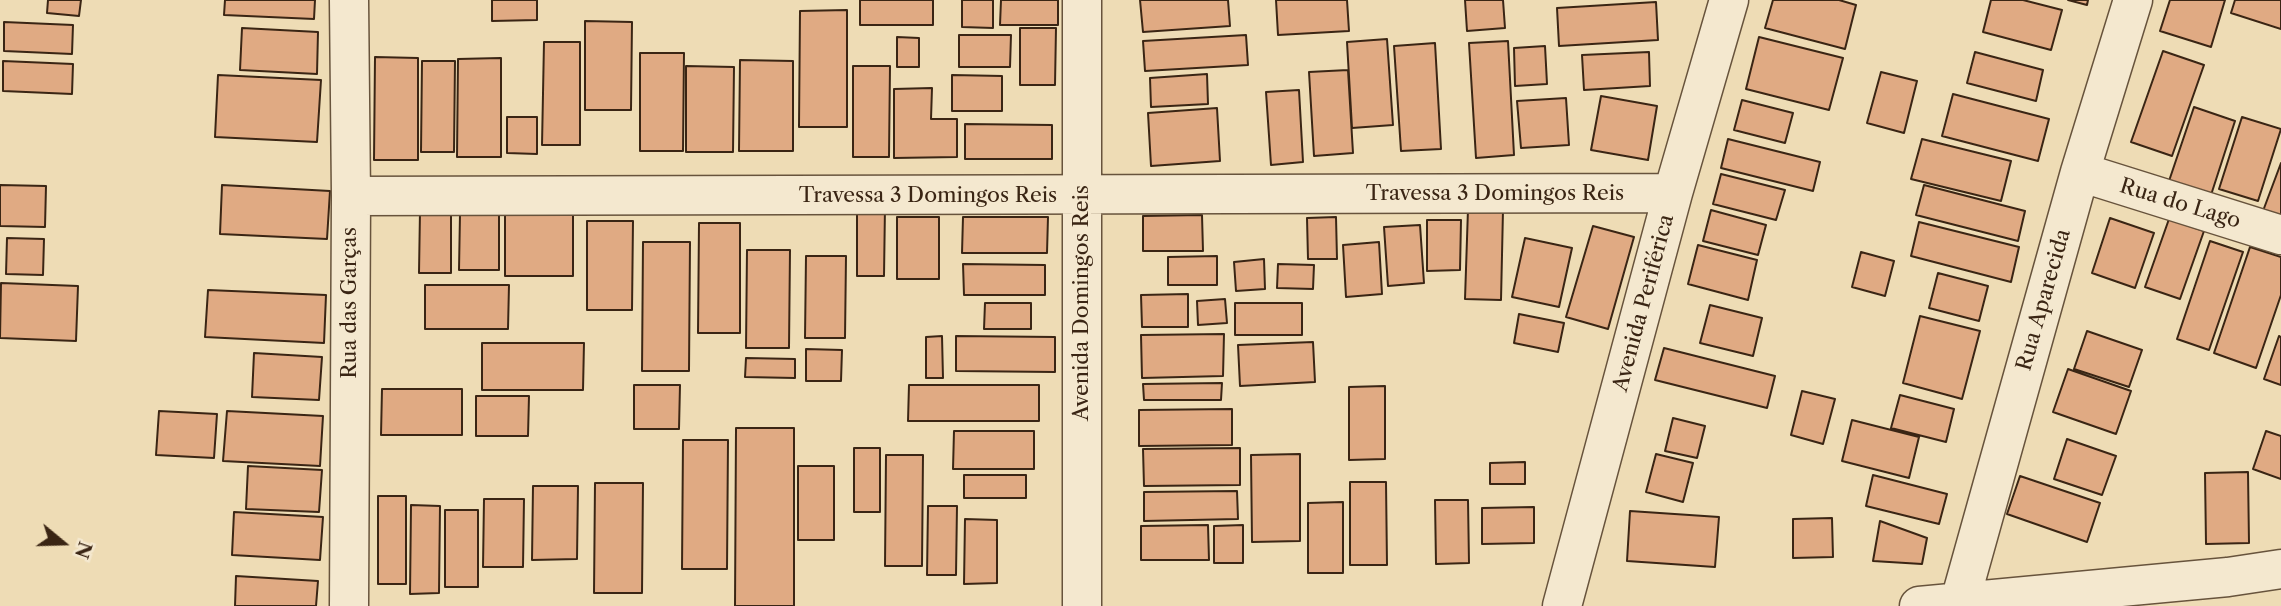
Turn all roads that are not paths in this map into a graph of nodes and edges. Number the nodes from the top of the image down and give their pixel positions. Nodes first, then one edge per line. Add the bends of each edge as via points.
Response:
1 (349, 0) edge
2 (1082, 0) edge
3 (1729, 0) edge
4 (2133, 0) edge
5 (2080, 172) junction
6 (1673, 193) junction
7 (351, 196) junction
8 (1082, 196) junction
9 (2281, 235) edge
10 (2281, 569) edge
11 (1960, 601) junction
12 (349, 606) edge
13 (1082, 606) edge
14 (1562, 606) edge
15 (1919, 606) edge

1 - 7 street, Rua das Garças
2 - 8 street, Avenida Domingos Reis
3 - 6 street, Avenida Periférica
4 - 5 street, Rua Aparecida
5 - 9 street, Rua do Lago
5 - 11 street, Rua Aparecida
6 - 8 street, Travessa 3 Domingos Reis
6 - 14 street, Avenida Periférica
7 - 8 street, Travessa 3 Domingos Reis
7 - 12 street, Rua das Garças
8 - 13 street, Avenida Domingos Reis
10 - 11 street via 2228,578
11 - 15 street

